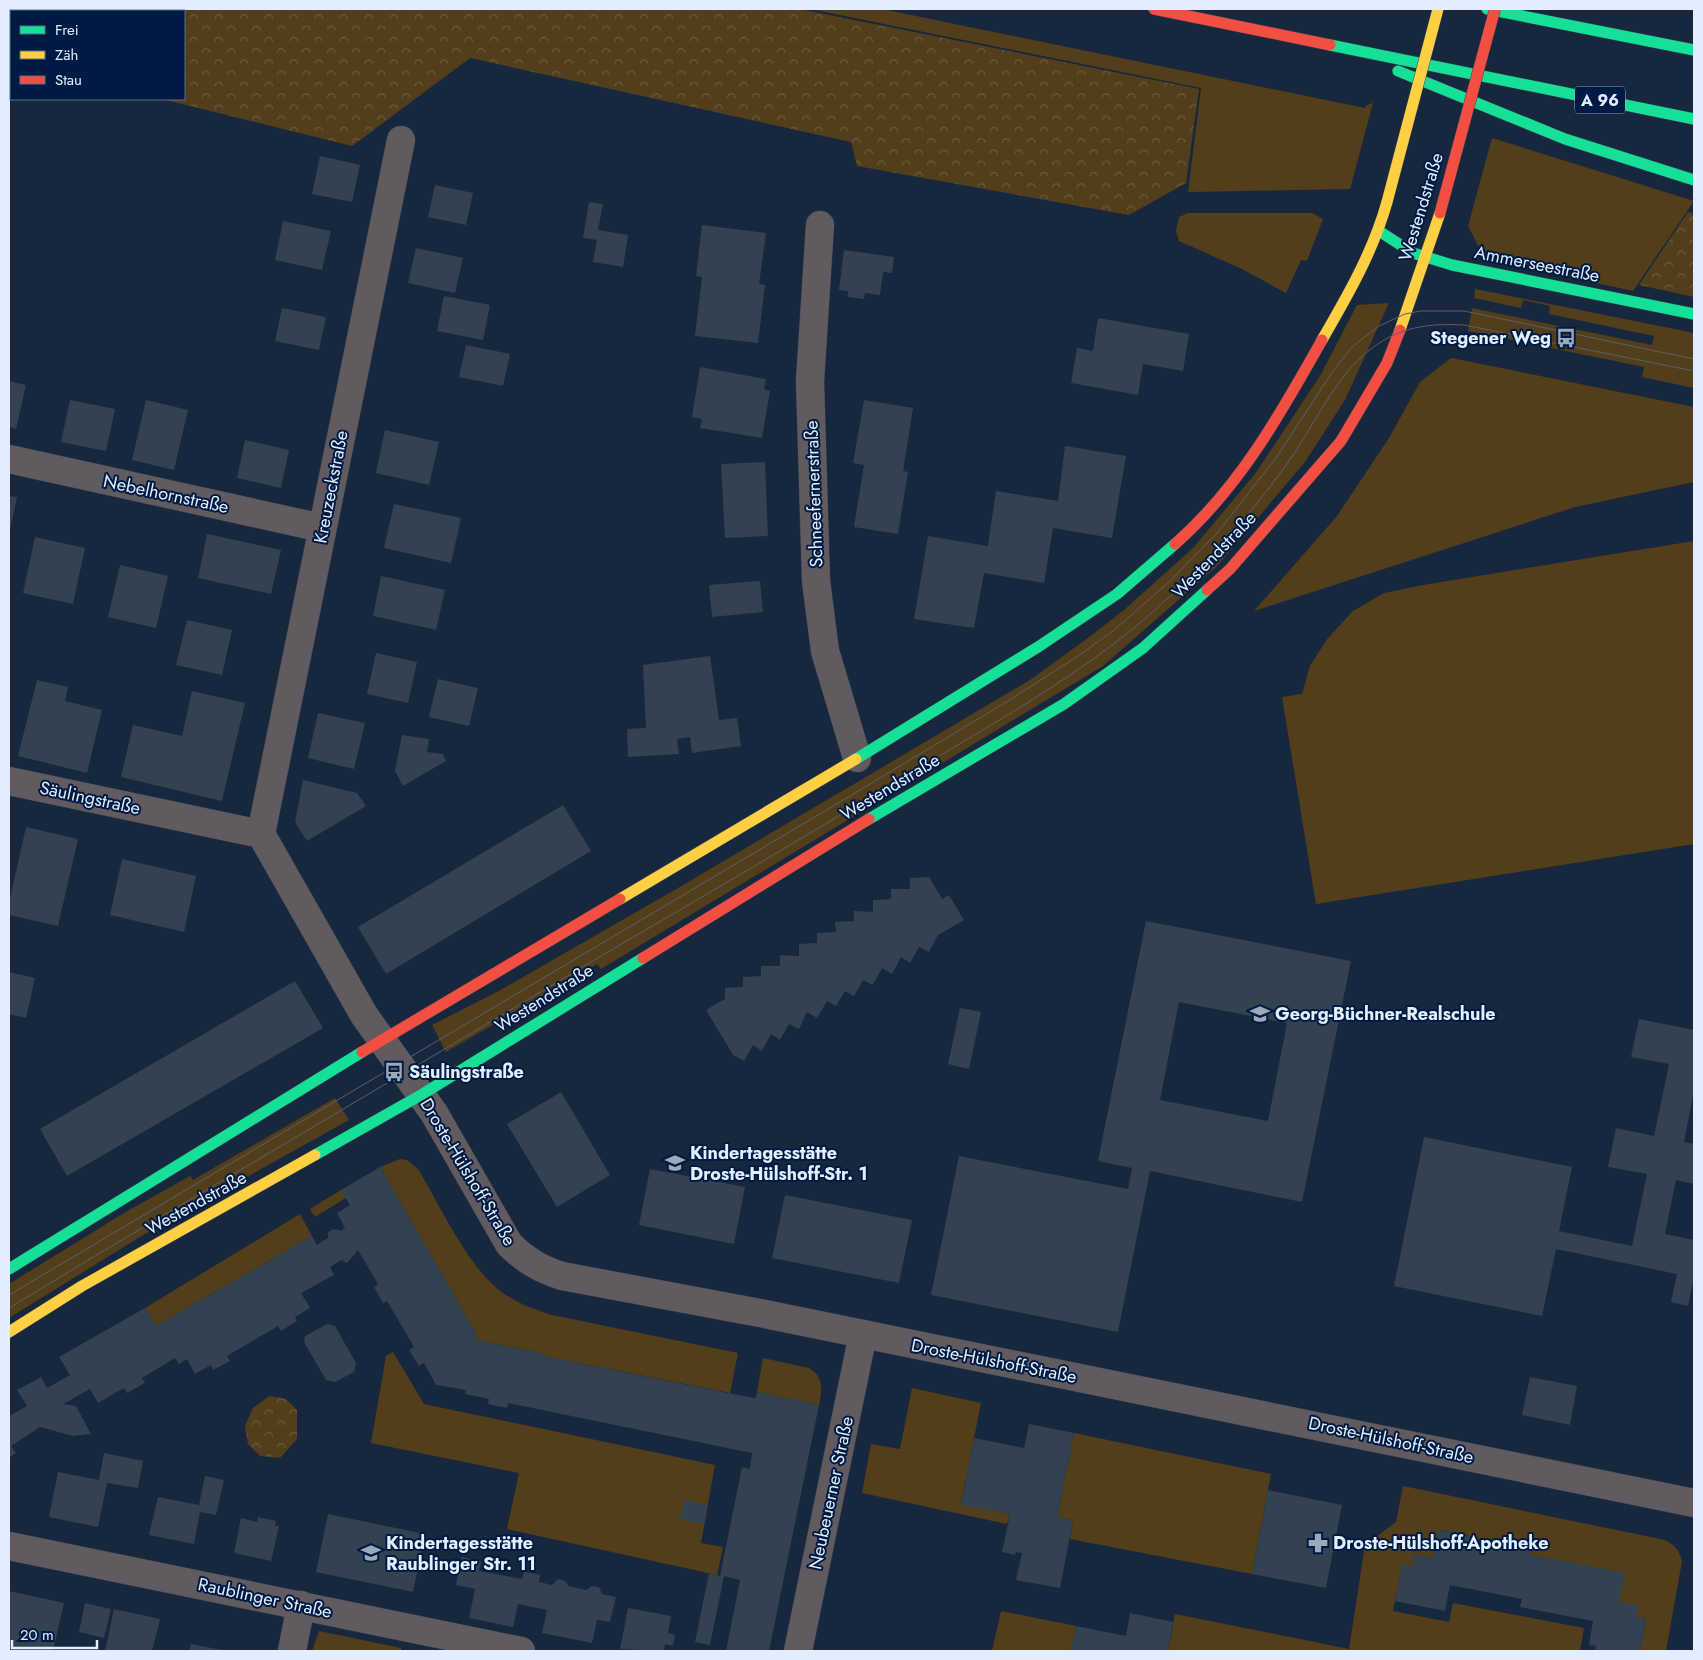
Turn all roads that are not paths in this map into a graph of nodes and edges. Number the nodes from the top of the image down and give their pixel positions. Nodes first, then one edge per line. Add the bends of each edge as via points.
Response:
1 (1154, 9) edge
2 (1438, 9) edge
3 (1488, 9) edge
4 (1495, 9) edge
5 (1340, 47) junction
6 (1694, 50) edge
7 (1694, 119) edge
8 (401, 140) dead end
9 (1694, 180) edge
10 (820, 225) dead end
11 (1379, 231) junction
12 (1425, 257) junction
13 (1694, 314) edge
14 (9, 459) edge
15 (322, 528) junction
16 (857, 758) junction
17 (9, 781) edge
18 (261, 834) junction
19 (382, 1041) junction
20 (421, 1095) junction
21 (9, 1269) edge
22 (9, 1332) edge
23 (863, 1334) junction
24 (1694, 1503) edge
25 (9, 1546) edge
26 (301, 1605) junction
27 (420, 1641) edge
28 (292, 1651) edge
29 (521, 1651) edge
30 (798, 1651) edge

1 - 5 main road, A 96
2 - 11 main road, Westendstraße, bridge
3 - 6 main road
4 - 12 main road, Westendstraße, bridge
5 - 7 main road, A 96
5 - 9 main road via 1565,139
8 - 15 street, Kreuzeckstraße
10 - 16 street, Schneefernerstraße via 810,381 816,581 825,651
11 - 12 main road, Ammerseestraße
11 - 16 main road, Westendstraße via 1355,283 1273,427 1201,521 1117,594 1038,648
12 - 13 main road, Ammerseestraße via 1486,273
12 - 20 main road, Westendstraße via 1387,363 1341,441 1230,569 1143,648 1064,704 867,820
14 - 15 street, Nebelhornstraße
15 - 18 street, Kreuzeckstraße
16 - 19 main road, Westendstraße
17 - 18 street, Säulingstraße
18 - 19 street
19 - 20 street, Droste-Hülshoff-Straße
19 - 21 main road, Westendstraße via 334,1067
20 - 22 main road, Westendstraße via 82,1286
20 - 23 street, Droste-Hülshoff-Straße via 509,1244 532,1264 562,1276
23 - 24 street, Droste-Hülshoff-Straße
23 - 30 street, Neubeuerner Straße
25 - 26 street, Raublinger Straße
26 - 27 street, Raublinger Straße
26 - 28 street
27 - 29 street, Raublinger Straße

